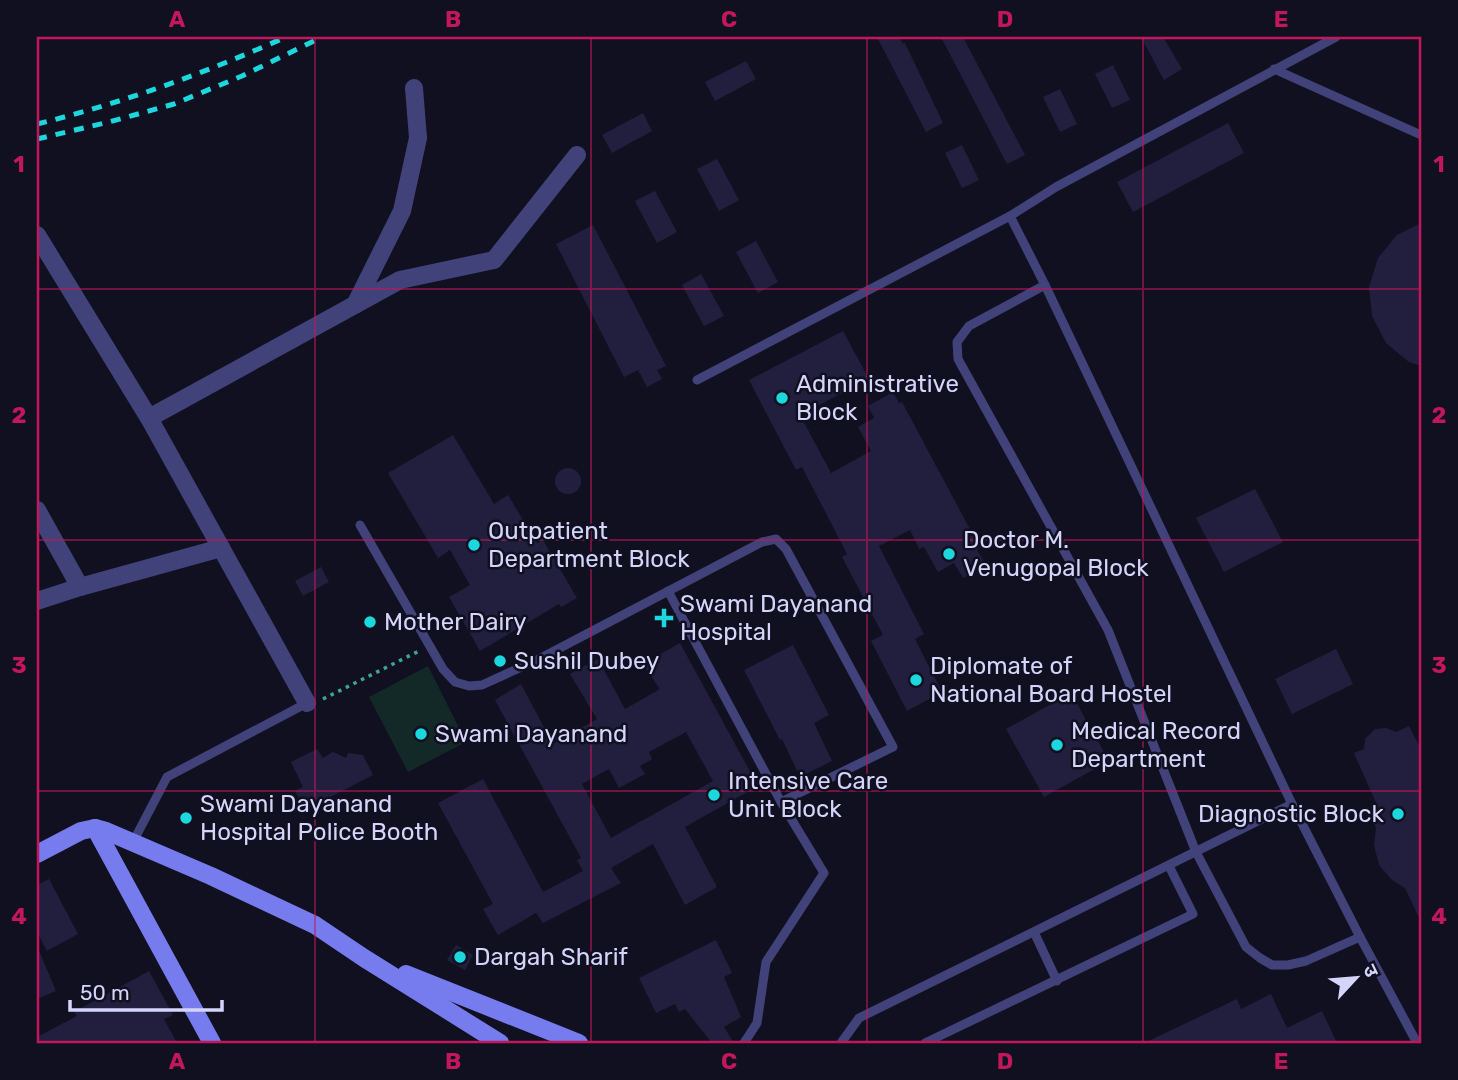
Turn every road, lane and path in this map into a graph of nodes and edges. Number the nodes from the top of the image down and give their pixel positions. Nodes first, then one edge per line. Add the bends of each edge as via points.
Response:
1 (1336, 37) edge
2 (1275, 69) junction
3 (414, 88) dead end
4 (1421, 135) edge
5 (577, 155) dead end
6 (1010, 216) junction
7 (37, 235) edge
8 (1045, 285) junction
9 (355, 305) junction
10 (697, 380) dead end
11 (149, 418) junction
12 (37, 510) edge
13 (360, 525) dead end
14 (221, 548) junction
15 (80, 587) junction
16 (668, 591) junction
17 (37, 601) edge
18 (430, 646) junction
19 (307, 703) junction
20 (780, 802) junction
21 (1292, 804) junction
22 (94, 828) junction
23 (133, 842) junction
24 (1196, 852) junction
25 (37, 855) edge
26 (1169, 866) junction
27 (1034, 932) junction
28 (1360, 937) junction
29 (364, 958) junction
30 (1057, 981) junction
31 (551, 1038) edge
32 (212, 1043) edge
33 (500, 1043) edge
34 (579, 1043) edge
35 (744, 1043) edge
36 (841, 1043) edge
37 (925, 1043) edge
38 (1417, 1043) edge

1 - 2 lane
2 - 4 lane
2 - 6 lane
3 - 9 street via 418,138 402,211
5 - 9 street via 494,260 400,280
6 - 8 lane
6 - 10 lane
7 - 11 street
8 - 21 lane
8 - 24 lane via 969,326 957,342 958,359 1108,630
9 - 11 street
11 - 14 street
12 - 15 street
13 - 18 lane
14 - 15 street
14 - 19 street
15 - 17 street
16 - 18 lane via 482,685 455,682
16 - 20 lane
16 - 20 lane via 762,542 776,540 786,549 893,747
18 - 19 path
19 - 23 lane via 167,777
20 - 35 lane via 824,873 766,962 757,1023
21 - 24 lane
21 - 28 lane
22 - 23 main road
22 - 25 main road
22 - 32 main road
23 - 29 main road via 315,925
24 - 26 lane
24 - 28 lane via 1246,947 1272,965 1306,961
26 - 27 lane
26 - 30 lane via 1193,914
27 - 30 lane
27 - 36 lane via 859,1018
28 - 38 lane
29 - 31 main road
29 - 33 main road
30 - 37 lane
31 - 34 main road

